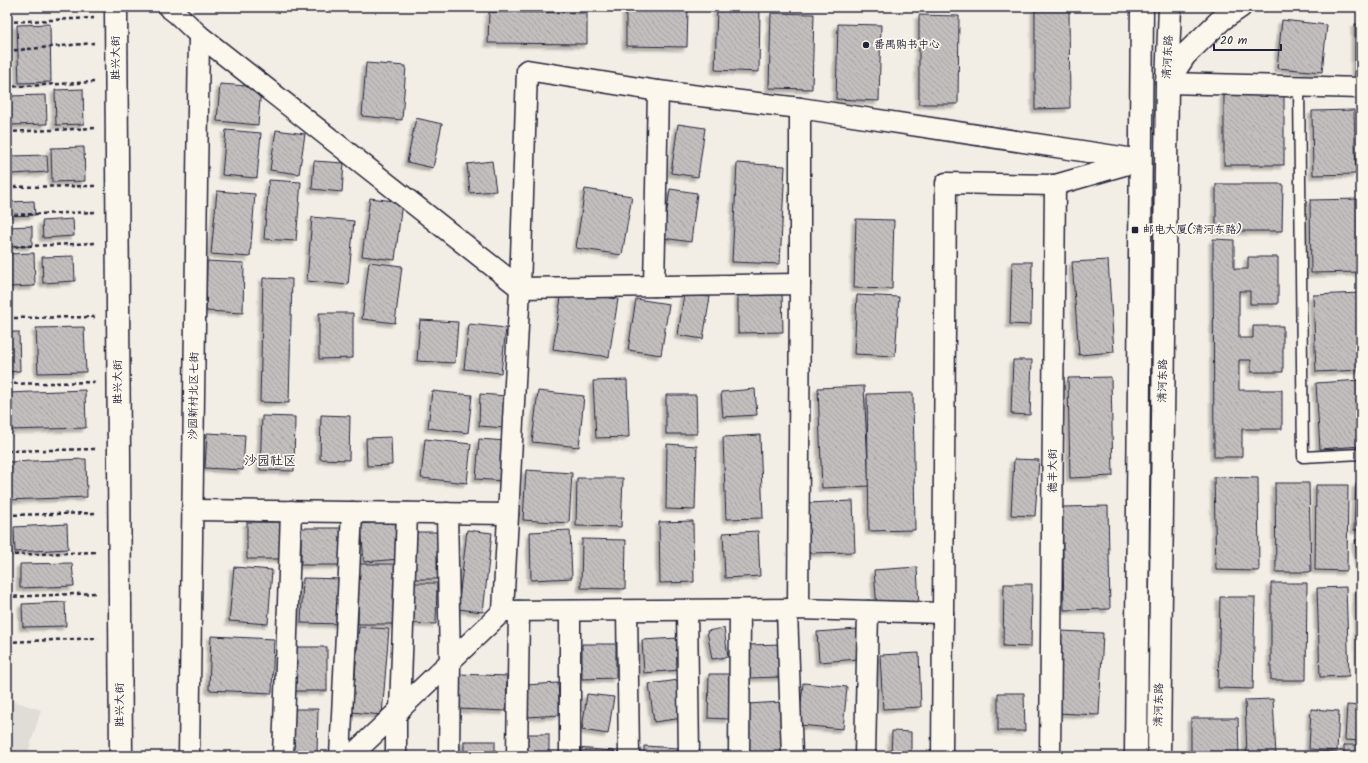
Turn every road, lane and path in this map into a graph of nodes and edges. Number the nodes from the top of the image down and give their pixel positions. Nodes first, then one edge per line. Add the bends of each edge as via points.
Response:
1 (168, 7) edge
2 (1142, 7) edge
3 (1170, 7) edge
4 (1240, 7) edge
5 (116, 12) edge
6 (7, 22) edge
7 (199, 35) junction
8 (116, 42) junction
9 (7, 51) edge
10 (116, 81) junction
11 (1166, 83) junction
12 (7, 87) edge
13 (1299, 87) junction
14 (1361, 88) edge
15 (658, 90) junction
16 (800, 108) junction
17 (117, 128) junction
18 (7, 132) edge
19 (1141, 160) junction
20 (1055, 185) junction
21 (117, 186) junction
22 (7, 187) edge
23 (117, 212) junction
24 (7, 215) edge
25 (118, 242) junction
26 (7, 247) edge
27 (800, 284) junction
28 (654, 286) junction
29 (520, 288) junction
30 (118, 317) junction
31 (7, 318) edge
32 (118, 381) junction
33 (7, 384) edge
34 (118, 449) junction
35 (7, 451) edge
36 (1361, 454) edge
37 (192, 510) junction
38 (119, 512) junction
39 (291, 512) junction
40 (352, 512) junction
41 (407, 513) junction
42 (447, 513) junction
43 (508, 514) junction
44 (7, 516) edge
45 (119, 552) junction
46 (7, 555) edge
47 (120, 592) junction
48 (7, 597) edge
49 (792, 609) junction
50 (687, 610) junction
51 (740, 610) junction
52 (511, 611) junction
53 (570, 611) junction
54 (627, 611) junction
55 (868, 611) junction
56 (943, 613) junction
57 (120, 637) junction
58 (7, 642) edge
59 (450, 662) junction
60 (398, 712) junction
61 (351, 755) edge
62 (121, 756) edge
63 (190, 756) edge
64 (283, 756) edge
65 (396, 756) edge
66 (450, 756) edge
67 (517, 756) edge
68 (570, 756) edge
69 (629, 756) edge
70 (689, 756) edge
71 (739, 756) edge
72 (792, 756) edge
73 (865, 756) edge
74 (942, 756) edge
75 (1050, 756) edge
76 (1136, 756) edge
77 (1159, 756) edge

1 - 7 street
2 - 19 main road, 清河东路
3 - 11 main road, 清河东路
4 - 11 main road via 1221,20 1185,55
5 - 6 path
5 - 8 main road, 胜兴大街
7 - 29 street
7 - 37 street, 沙园新村北区七街
8 - 9 path
8 - 10 main road, 胜兴大街
10 - 12 path
10 - 17 main road, 胜兴大街
11 - 13 street
11 - 77 main road, 清河东路
13 - 14 street
13 - 36 lane via 1303,457
15 - 16 street
15 - 28 street
15 - 29 street via 527,70
16 - 19 street
16 - 27 street
17 - 18 path
17 - 21 main road, 胜兴大街
19 - 20 street
19 - 76 main road, 清河东路
20 - 56 street via 946,183
20 - 75 street, 德丰大街
21 - 22 path
21 - 23 main road, 胜兴大街
23 - 24 path
23 - 25 main road, 胜兴大街
25 - 26 path
25 - 30 main road, 胜兴大街
27 - 28 street
27 - 49 street
28 - 29 street
29 - 43 street
30 - 31 path
30 - 32 main road, 胜兴大街
32 - 33 path
32 - 34 main road, 胜兴大街
34 - 35 path
34 - 38 main road, 胜兴大街
37 - 39 street
37 - 63 street, 沙园新村北区七街
38 - 44 path
38 - 45 main road, 胜兴大街
39 - 40 street
39 - 64 street
40 - 41 street
40 - 61 street
41 - 42 street
41 - 60 street
42 - 43 street
42 - 59 street
43 - 52 street
45 - 46 path
45 - 47 main road, 胜兴大街
47 - 48 path
47 - 57 main road, 胜兴大街
49 - 51 street
49 - 55 street
49 - 72 street
50 - 51 street
50 - 54 street
50 - 70 street
51 - 71 street
52 - 53 street
52 - 59 street
52 - 67 street
53 - 54 street
53 - 68 street
54 - 69 street
55 - 56 street
55 - 73 street
56 - 74 street
57 - 58 path
57 - 62 main road, 胜兴大街
59 - 60 street
59 - 66 street
60 - 61 street
60 - 65 street

